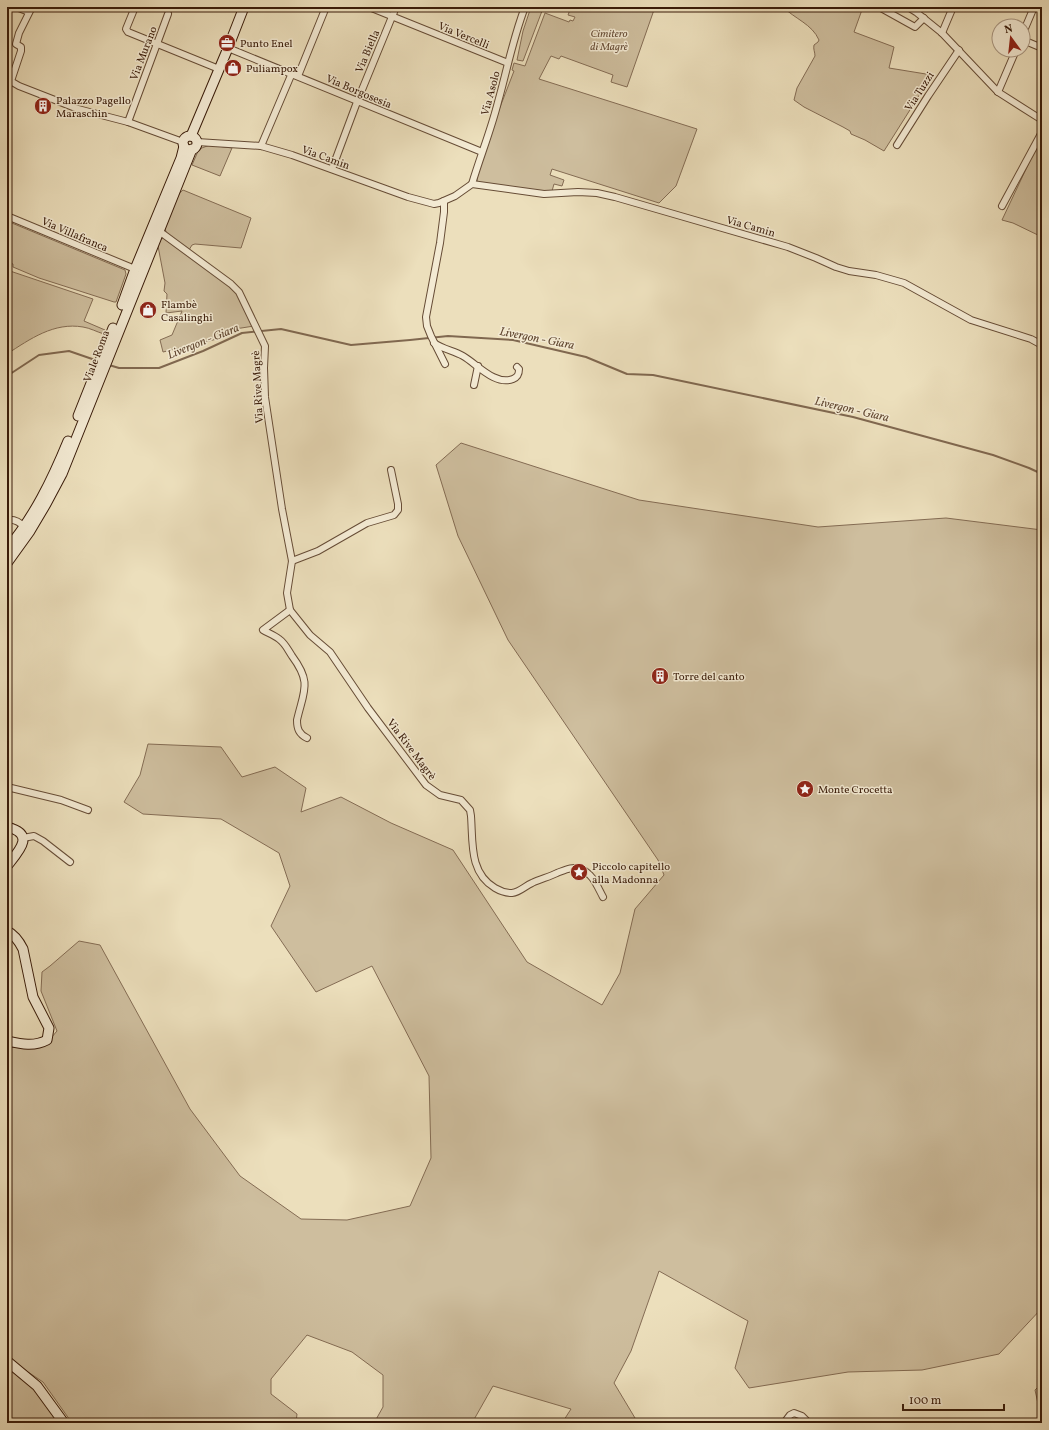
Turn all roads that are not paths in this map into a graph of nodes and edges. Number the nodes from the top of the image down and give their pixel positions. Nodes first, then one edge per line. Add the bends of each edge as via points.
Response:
1 (16, 7) edge
2 (135, 7) edge
3 (244, 7) edge
4 (326, 7) edge
5 (369, 7) edge
6 (396, 7) edge
7 (525, 7) edge
8 (879, 7) edge
9 (908, 7) edge
10 (953, 7) edge
11 (1034, 7) edge
12 (30, 10) edge
13 (168, 14) dead end
14 (392, 17) junction
15 (924, 18) junction
16 (1029, 18) edge
17 (942, 33) junction
18 (1031, 43) edge
19 (157, 45) junction
20 (228, 48) junction
21 (1042, 48) edge
22 (959, 50) junction
23 (1013, 58) edge
24 (508, 64) junction
25 (219, 69) junction
26 (292, 73) junction
27 (298, 76) junction
28 (9, 80) edge
29 (998, 92) junction
30 (357, 102) junction
31 (1042, 120) edge
32 (128, 122) junction
33 (1042, 132) edge
34 (190, 143) junction
35 (897, 145) dead end
36 (261, 146) junction
37 (482, 152) junction
38 (332, 169) junction
39 (472, 184) junction
40 (444, 201) junction
41 (1002, 206) dead end
42 (7, 216) edge
43 (156, 230) junction
44 (139, 271) junction
45 (433, 342) junction
46 (1042, 346) edge
47 (445, 364) dead end
48 (478, 366) junction
49 (517, 367) dead end
50 (474, 385) dead end
51 (84, 410) junction
52 (391, 470) dead end
53 (7, 520) edge
54 (24, 527) junction
55 (7, 549) edge
56 (292, 561) junction
57 (7, 563) edge
58 (290, 610) junction
59 (307, 738) dead end
60 (7, 787) edge
61 (88, 810) dead end
62 (7, 827) edge
63 (24, 838) junction
64 (70, 862) dead end
65 (7, 866) edge
66 (603, 897) dead end
67 (7, 931) edge
68 (7, 1041) edge
69 (7, 1361) edge
70 (64, 1423) edge
71 (784, 1423) edge
72 (809, 1423) edge

1 - 12 street
2 - 19 street via 126,30
3 - 20 main road, Viale Roma
4 - 27 street
5 - 14 street, Via Vercelli
6 - 14 street, Via Biella
7 - 24 street, Via Asolo
8 - 15 street via 915,27
9 - 15 street
10 - 17 street
11 - 16 street
12 - 28 street via 17,38 16,44 21,47 21,51
13 - 19 street, Via Murano
14 - 24 street, Via Vercelli
14 - 30 street, Via Biella
15 - 17 street
17 - 22 street
18 - 21 street
19 - 25 street
19 - 32 street, Via Murano
20 - 25 main road, Viale Roma
20 - 26 street, Via Borgosesia
22 - 29 street
22 - 35 street, Via Tuzzi
23 - 29 street
24 - 37 street, Via Asolo via 495,116
25 - 34 main road, Viale Roma
26 - 27 street, Via Borgosesia
26 - 36 street
27 - 30 street, Via Borgosesia
28 - 32 street, Via Camin via 78,109
29 - 31 street
30 - 37 street, Via Borgosesia
30 - 38 street, Via Biella
32 - 34 street, Via Camin
33 - 41 street
34 - 36 street, Via Camin
34 - 43 main road, Viale Roma via 181,158
36 - 38 street, Via Camin
37 - 39 street, Via Asolo
38 - 40 street, Via Camin via 408,197 434,204
39 - 40 street, Via Camin
39 - 46 street, Via Camin via 544,194 578,192 615,197 788,247 849,272 876,275 904,283 971,320 1031,339
40 - 45 street via 440,243 426,317
42 - 44 street, Via Villafranca
43 - 44 main road, Viale Roma
43 - 56 street, Via Rive Magrè via 239,292 265,346 264,375 269,428
44 - 51 main road, Viale Roma
45 - 47 street
45 - 48 street via 464,356
48 - 49 street via 495,377 509,380 517,377 520,369
48 - 50 street
51 - 54 main road, Viale Roma via 53,477
51 - 57 main road, Viale Roma via 62,474 30,531
52 - 56 street via 398,504 398,510 394,515 367,523 318,551
53 - 54 street via 14,520
54 - 55 main road, Viale Roma
56 - 58 street, Via Rive Magrè via 287,593
58 - 59 street via 263,630 279,638 303,673 306,683 297,725 301,735
58 - 66 street, Via Rive Magrè via 310,635 330,652 426,785 440,795 460,800 470,810 476,867 490,885 512,893 572,868 580,868 594,879
60 - 61 street via 61,800
62 - 63 main road via 17,830
63 - 64 street via 34,836
63 - 65 main road
67 - 68 main road via 13,934 23,949 33,997 49,1028 47,1040 40,1043 28,1045
69 - 70 main road via 37,1386
71 - 72 street via 794,1413

